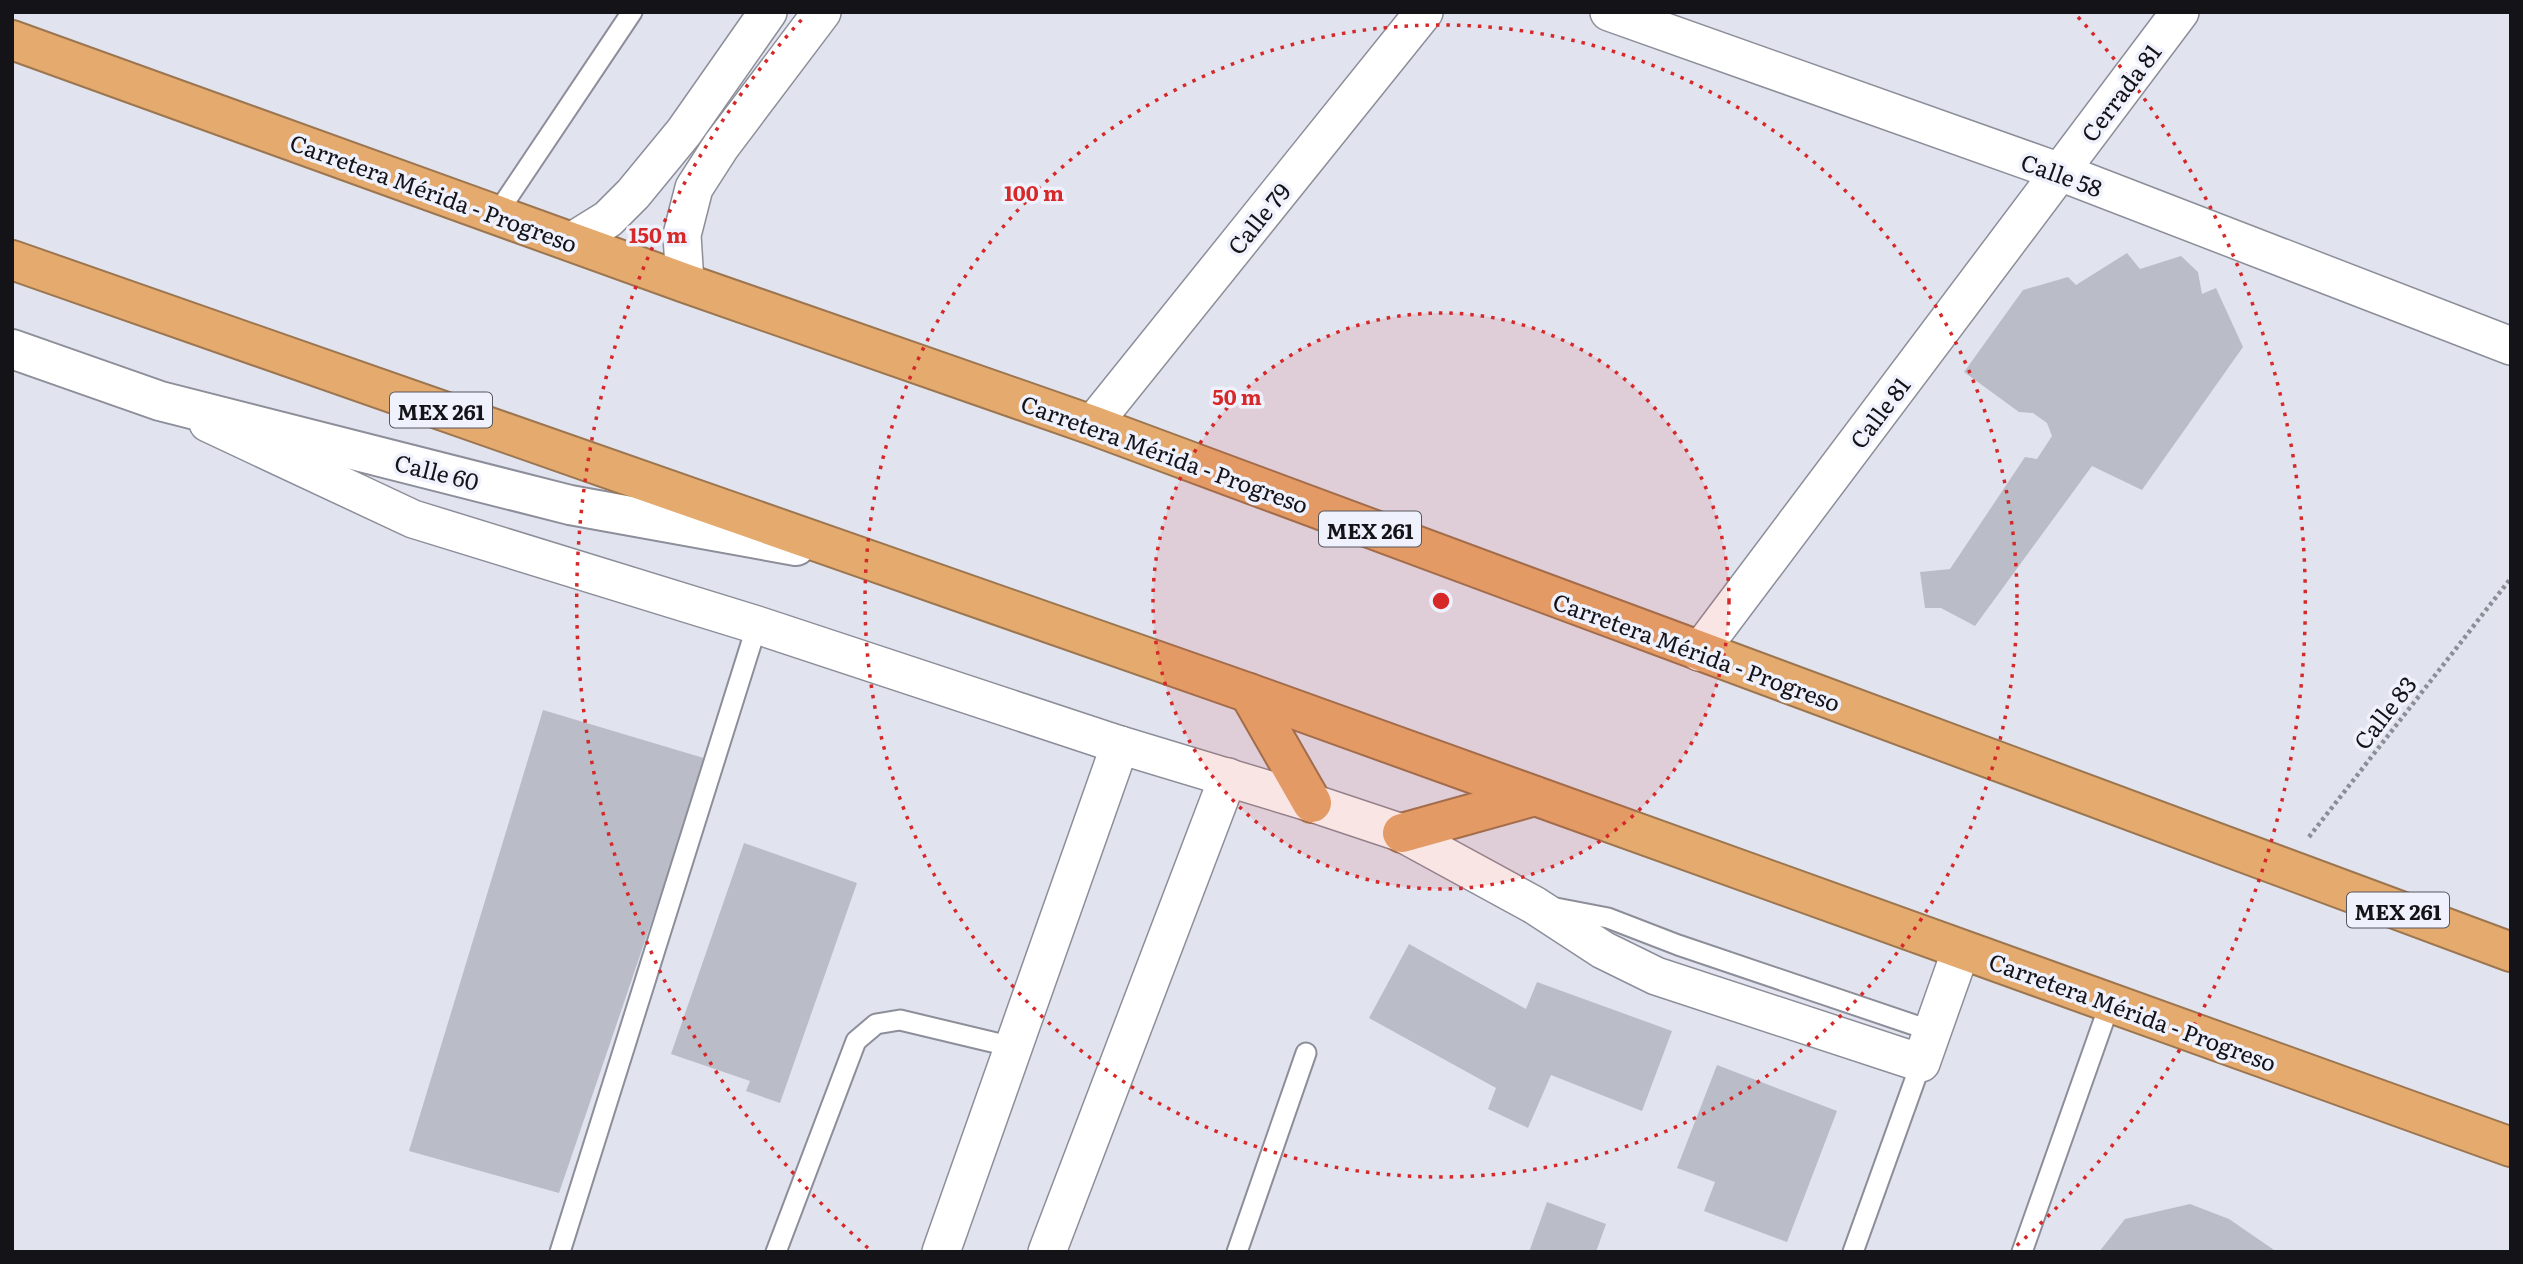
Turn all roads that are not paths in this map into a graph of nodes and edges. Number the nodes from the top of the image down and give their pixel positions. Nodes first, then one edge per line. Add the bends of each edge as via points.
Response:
1 (632, 12) edge
2 (768, 12) edge
3 (822, 12) edge
4 (1424, 12) edge
5 (1609, 12) edge
6 (2180, 12) edge
7 (19, 41) edge
8 (2060, 172) junction
9 (496, 215) junction
10 (571, 242) junction
11 (12, 260) edge
12 (685, 283) junction
13 (2511, 346) edge
14 (12, 349) edge
15 (160, 401) junction
16 (1092, 425) junction
17 (870, 559) junction
18 (757, 625) junction
19 (1699, 652) junction
20 (1250, 693) junction
21 (1120, 745) junction
22 (1228, 777) junction
23 (1535, 796) junction
24 (1312, 803) junction
25 (1402, 834) junction
26 (1961, 950) junction
27 (2511, 952) edge
28 (2110, 1003) junction
29 (1013, 1047) junction
30 (1926, 1047) junction
31 (1306, 1053) dead end
32 (2511, 1147) edge
33 (560, 1252) edge
34 (776, 1252) edge
35 (941, 1252) edge
36 (1047, 1252) edge
37 (1237, 1252) edge
38 (1853, 1252) edge
39 (2022, 1252) edge

1 - 9 lane
2 - 10 street via 684,132 633,194 608,219
3 - 12 street via 694,188 682,234
4 - 16 street, Calle 79
5 - 8 street, Calle 58
6 - 8 street, Cerrada 81
7 - 9 highway, Carretera Mérida - Progreso / MEX 261
8 - 13 street, Calle 58
8 - 19 street, Calle 81
9 - 10 highway, Carretera Mérida - Progreso / MEX 261
10 - 12 highway, Carretera Mérida - Progreso / MEX 261
11 - 17 highway, Carretera Mérida - Progreso / MEX 261
12 - 16 highway, Carretera Mérida - Progreso / MEX 261
14 - 15 street, Calle 60
15 - 17 street, Calle 60 via 570,505
15 - 18 street via 413,519
16 - 19 highway, Carretera Mérida - Progreso / MEX 261
17 - 20 highway, Carretera Mérida - Progreso / MEX 261
18 - 21 street
18 - 33 lane
19 - 27 highway, Carretera Mérida - Progreso / MEX 261
20 - 23 highway, Carretera Mérida - Progreso / MEX 261
20 - 24 highway
21 - 22 street
21 - 29 street
22 - 24 street
22 - 36 street
23 - 25 highway
23 - 26 highway, Carretera Mérida - Progreso / MEX 261
24 - 25 street
25 - 30 street via 1656,976
26 - 28 highway, Carretera Mérida - Progreso / MEX 261
26 - 30 street
28 - 32 highway, Carretera Mérida - Progreso / MEX 261
28 - 39 lane
29 - 34 lane via 900,1020 876,1024 856,1041
29 - 35 street
30 - 38 lane
31 - 37 lane

